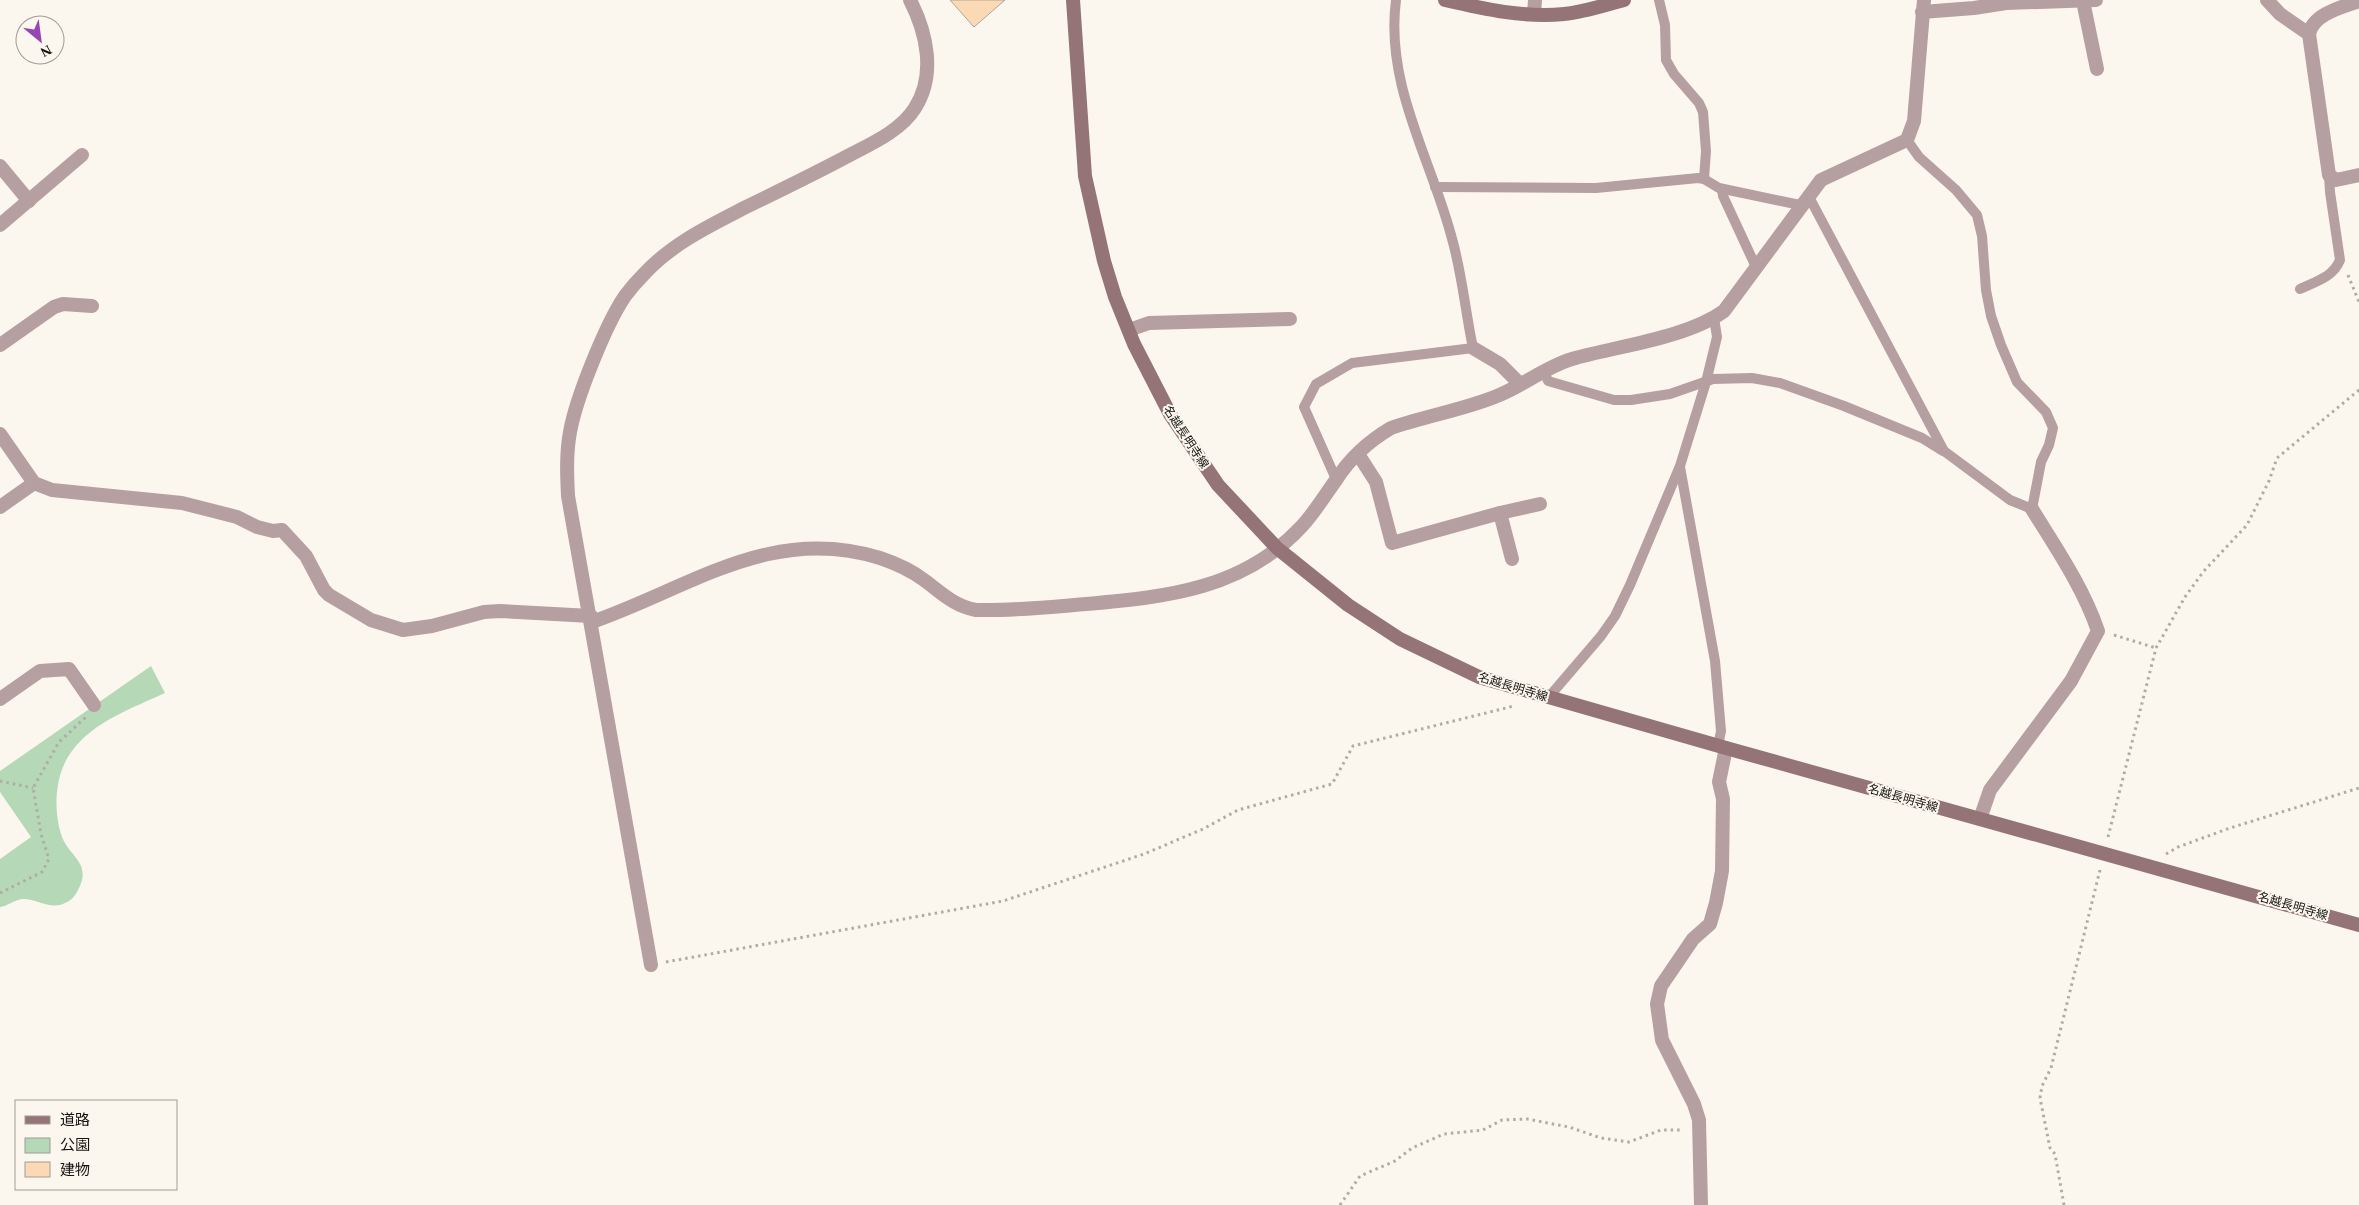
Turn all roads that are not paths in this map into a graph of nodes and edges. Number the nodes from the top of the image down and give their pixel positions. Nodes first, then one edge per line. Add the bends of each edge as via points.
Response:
1 (910, 0) edge
2 (1073, 0) edge
3 (1396, 0) edge
4 (1445, 0) edge
5 (1624, 0) edge
6 (1659, 0) edge
7 (2096, 0) edge
8 (2268, 0) edge
9 (2083, 1) edge
10 (2359, 1) edge
11 (1923, 6) edge
12 (1534, 7) edge
13 (2309, 34) junction
14 (2097, 69) dead end
15 (1907, 140) junction
16 (82, 155) dead end
17 (0, 166) edge
18 (2329, 175) junction
19 (2359, 175) edge
20 (1704, 179) junction
21 (1435, 187) junction
22 (1722, 189) junction
23 (1804, 200) junction
24 (29, 201) junction
25 (0, 224) edge
26 (1756, 266) junction
27 (2300, 289) dead end
28 (92, 306) dead end
29 (1714, 318) junction
30 (1290, 319) dead end
31 (1129, 330) junction
32 (0, 345) edge
33 (1473, 348) junction
34 (1544, 371) junction
35 (1706, 382) junction
36 (1520, 384) junction
37 (0, 434) edge
38 (1944, 451) junction
39 (1358, 454) junction
40 (1680, 466) junction
41 (1336, 479) junction
42 (34, 483) junction
43 (1540, 504) dead end
44 (0, 507) edge
45 (2032, 509) junction
46 (1500, 513) junction
47 (1277, 548) junction
48 (1512, 559) dead end
49 (592, 619) junction
50 (1548, 698) junction
51 (0, 699) edge
52 (94, 705) road end
53 (1722, 747) junction
54 (1980, 819) junction
55 (2359, 925) edge
56 (651, 965) road end
57 (1701, 1205) edge

1 - 49 street via 924,34 927,54 922,94 915,109 885,136 686,240 646,272 625,296 578,405 570,432 567,461 568,496
2 - 31 main road, 名越長明寺線 via 1086,176 1104,261
3 - 21 lane via 1398,70
4 - 12 main road via 1494,11
5 - 12 main road via 1566,14
6 - 20 lane via 1666,60 1703,112
7 - 9 street
8 - 13 street via 2280,14
9 - 11 street via 2006,3 1974,8
9 - 14 street
10 - 13 street via 2316,20
11 - 15 street via 1914,121
13 - 18 street
15 - 23 street via 1821,180
15 - 45 lane via 1919,157 1956,190 1977,215 1986,290 2001,345 2016,382 2046,412 2053,428 2041,462
16 - 24 street
17 - 24 street
18 - 19 street via 2336,180
18 - 27 lane via 2340,260 2330,275
20 - 21 lane via 1596,188
20 - 22 lane
21 - 33 lane via 1452,236
22 - 23 lane
22 - 26 lane
23 - 26 street
23 - 38 lane
24 - 25 street
26 - 29 street via 1731,303
28 - 32 street via 62,304 54,307
29 - 34 street via 1690,329 1570,360
29 - 35 lane via 1717,338
30 - 31 street via 1149,323
31 - 47 main road, 名越長明寺線 via 1157,392 1198,457 1218,485
33 - 36 street via 1500,364
33 - 41 lane via 1352,363 1316,384 1304,407
34 - 35 lane via 1548,381 1614,400 1646,399
34 - 36 street
35 - 38 lane via 1752,378 1780,383 1922,438
35 - 40 lane
36 - 39 street via 1497,396 1391,428
37 - 42 street
38 - 45 lane via 2010,500
39 - 41 street
39 - 46 street via 1376,482 1392,543
40 - 50 lane via 1614,616
40 - 53 lane via 1715,661
41 - 47 street via 1302,526
42 - 44 street
42 - 49 street via 71,493 182,503 237,517 273,532 282,530 306,556 329,595 371,620 403,630 500,611
43 - 46 street
45 - 54 street via 2072,574 2098,631 2071,681 1990,790
46 - 48 street
47 - 49 street via 1238,573 1202,588 1126,600 993,610 963,607 923,579 882,558 853,551 786,550 720,567 623,612
47 - 50 main road, 名越長明寺線 via 1348,605 1400,639 1479,677
49 - 56 street
50 - 53 main road, 名越長明寺線
51 - 52 street via 40,671 69,669
53 - 54 main road, 名越長明寺線
53 - 57 street via 1719,782 1723,800 1722,871 1716,904 1710,924 1693,939 1661,986 1658,1004 1662,1040 1694,1104 1700,1133
54 - 55 main road, 名越長明寺線

